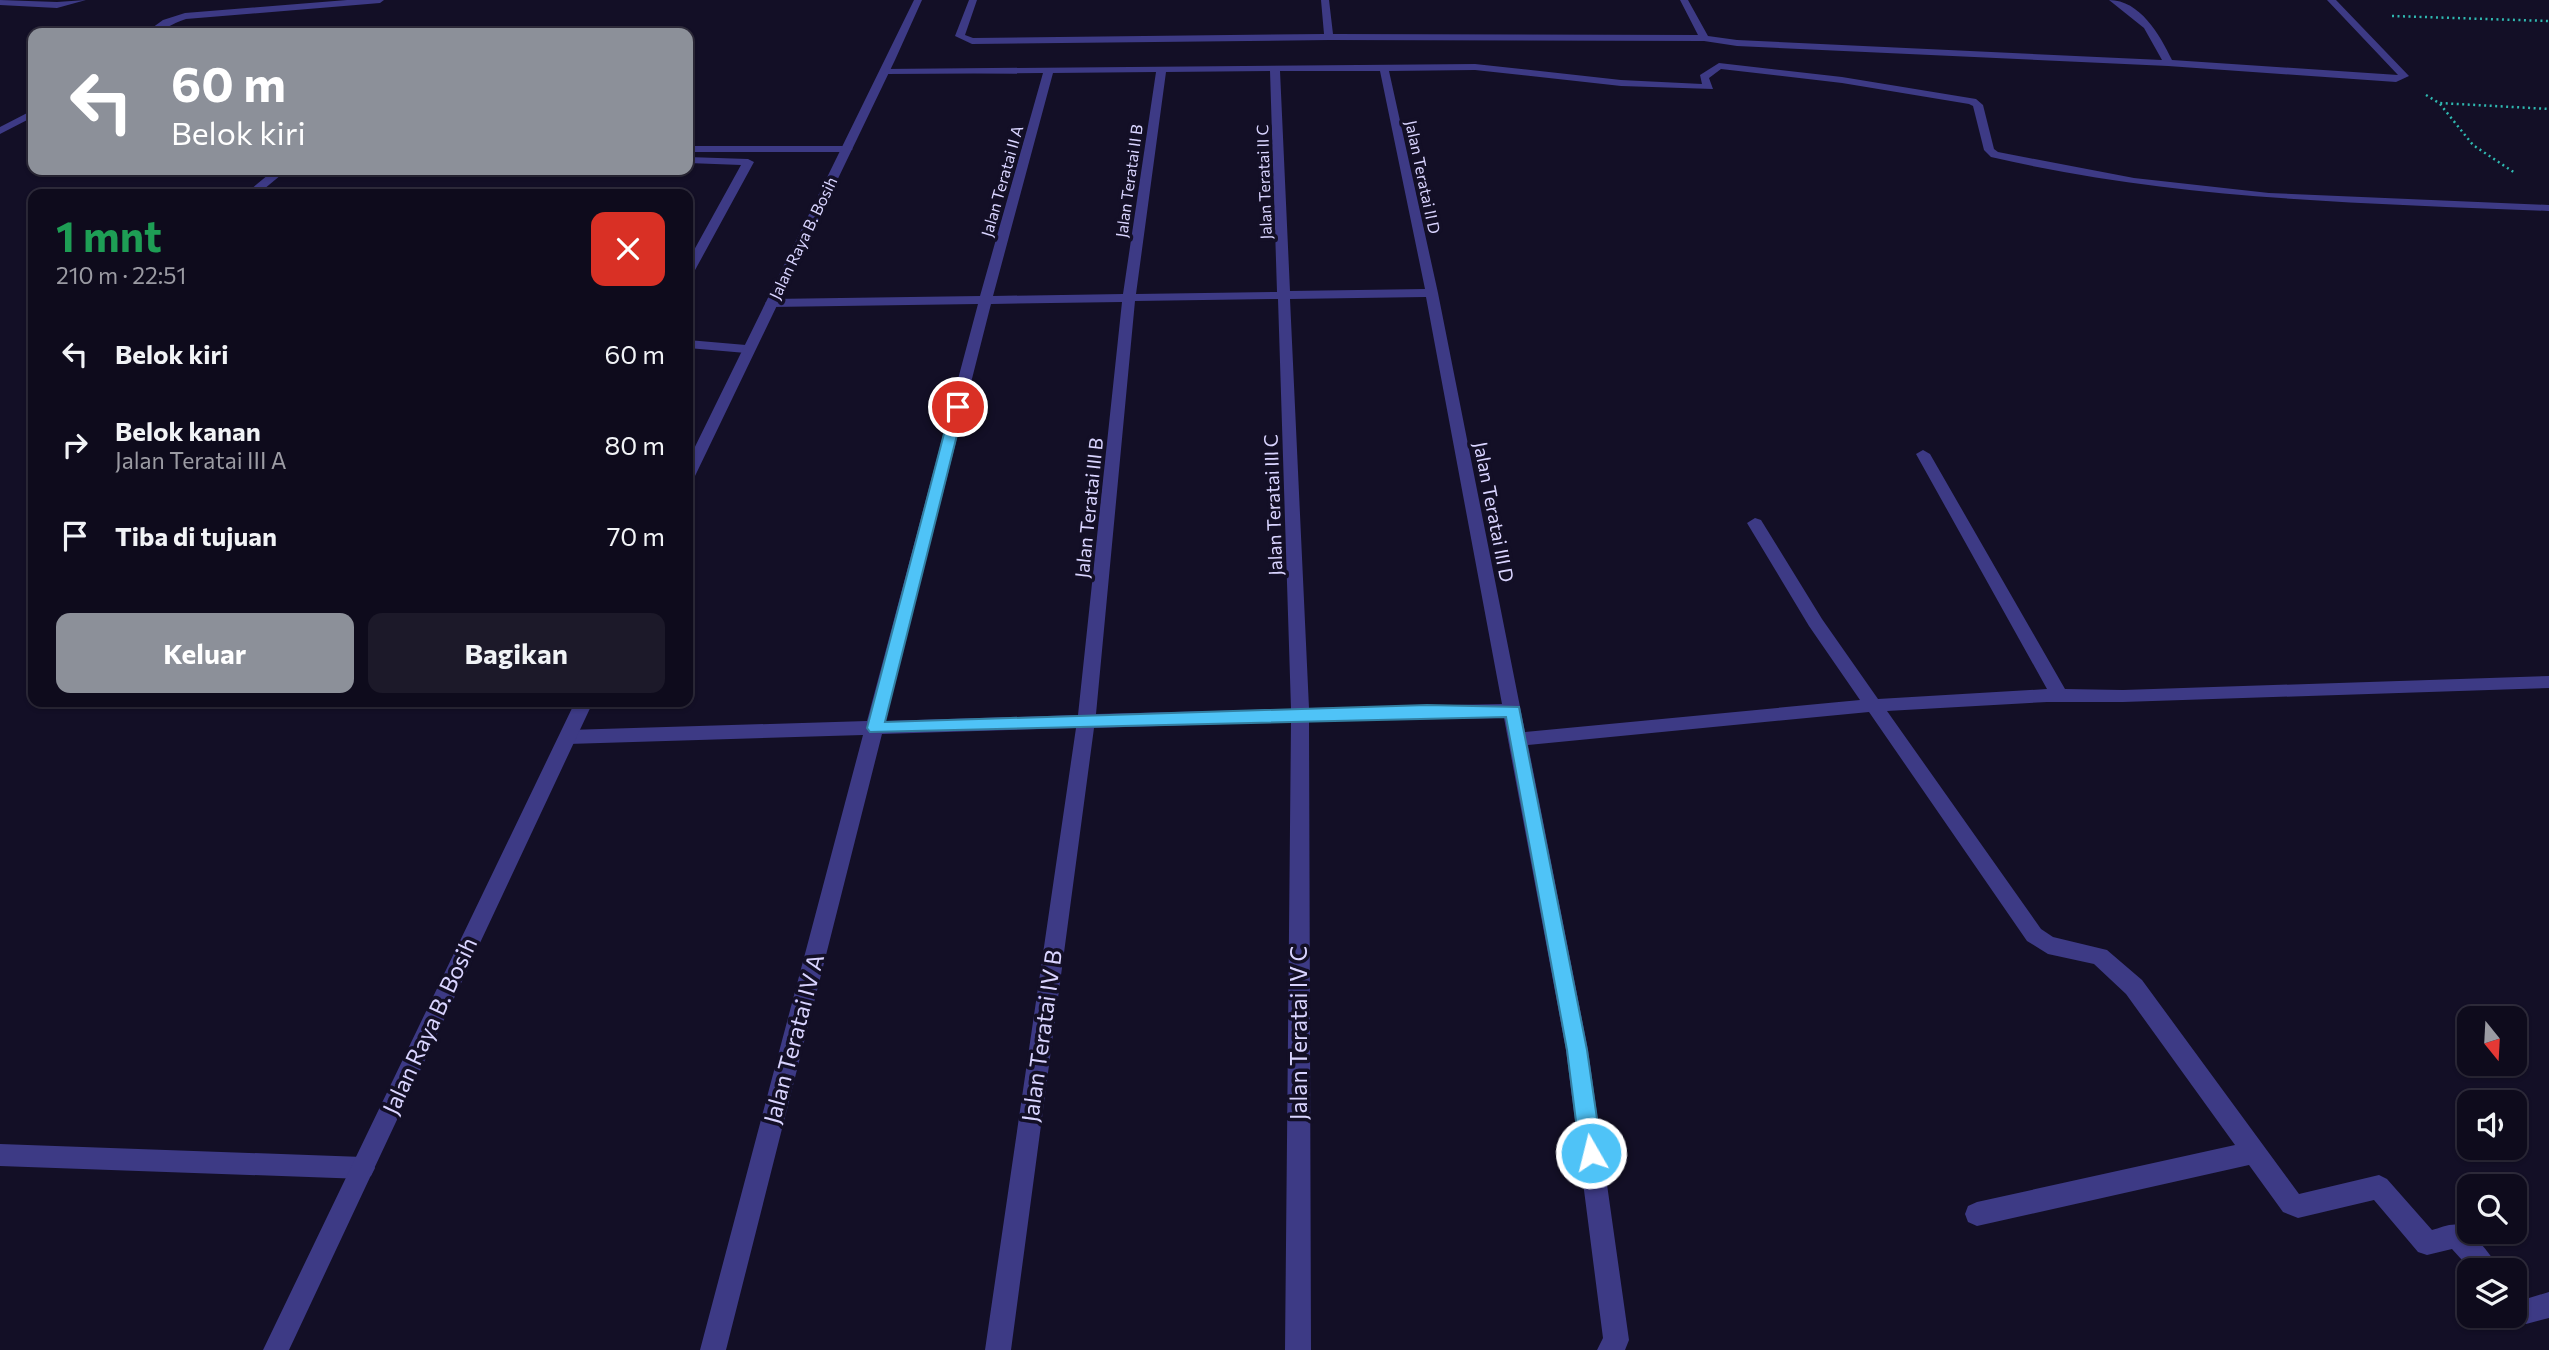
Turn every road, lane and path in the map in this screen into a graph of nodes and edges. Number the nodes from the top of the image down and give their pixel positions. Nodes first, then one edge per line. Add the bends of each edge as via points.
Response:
1 (82, 0) edge
2 (380, 0) edge
3 (918, 0) edge
4 (973, 0) edge
5 (1325, 0) edge
6 (1684, 0) edge
7 (2113, 0) edge
8 (2331, 0) edge
9 (0, 2) edge
10 (2346, 16) junction
11 (2549, 21) edge
12 (157, 28) edge
13 (1329, 37) junction
14 (1704, 38) junction
15 (2168, 63) junction
16 (1275, 68) junction
17 (1384, 68) junction
18 (1161, 69) junction
19 (1049, 70) junction
20 (886, 71) junction
21 (2400, 79) junction
22 (2439, 103) junction
23 (2549, 109) edge
24 (28, 116) edge
25 (0, 131) edge
26 (693, 149) edge
27 (848, 149) junction
28 (693, 160) edge
29 (2516, 174) dead end
30 (275, 175) edge
31 (257, 189) edge
32 (2549, 208) edge
33 (693, 263) edge
34 (1432, 293) junction
35 (1284, 294) junction
36 (1129, 297) junction
37 (985, 300) junction
38 (771, 303) junction
39 (693, 344) edge
40 (746, 349) junction
41 (1923, 454) dead end
42 (693, 465) edge
43 (1755, 523) dead end
44 (2549, 682) edge
45 (2058, 693) junction
46 (1872, 704) junction
47 (582, 707) edge
48 (1513, 711) junction
49 (1300, 715) junction
50 (1086, 722) junction
51 (875, 728) junction
52 (568, 737) junction
53 (1518, 739) junction
54 (2256, 1152) junction
55 (0, 1156) edge
56 (363, 1168) junction
57 (1977, 1214) dead end
58 (2476, 1258) edge
59 (2549, 1305) edge
60 (2527, 1311) edge
61 (276, 1350) edge
62 (713, 1350) edge
63 (998, 1350) edge
64 (1298, 1350) edge
65 (1610, 1350) edge

1 - 9 street via 57,5
2 - 12 street via 185,16
3 - 20 street, Jalan Raya B. Bosih
4 - 13 street via 960,36 972,41
5 - 13 street
6 - 14 street
7 - 15 street via 2154,32
8 - 10 street
10 - 11 path
10 - 21 street via 2404,76
13 - 14 street
14 - 15 street
15 - 21 street
16 - 17 street
16 - 18 street
16 - 35 street, Jalan Teratai II C
17 - 32 street via 1475,67 1671,87 1710,87 1704,77 1719,66 1842,80 1972,101 1978,105 1989,150 1995,155 2107,176 2269,196
17 - 34 street, Jalan Teratai II D
18 - 19 street
18 - 36 street, Jalan Teratai II B
19 - 20 street
19 - 37 street, Jalan Teratai II A
20 - 27 street, Jalan Raya B. Bosih
21 - 22 path
22 - 23 path
22 - 29 path via 2473,145
24 - 25 street
26 - 27 street
27 - 38 street, Jalan Raya B. Bosih
28 - 33 street via 748,162
30 - 31 street
34 - 35 street
34 - 48 street, Jalan Teratai III D
35 - 36 street
35 - 49 street, Jalan Teratai III C
36 - 37 street
36 - 50 street, Jalan Teratai III B
37 - 38 street
37 - 51 street, Jalan Teratai II A
38 - 40 street, Jalan Raya B. Bosih
39 - 40 street
40 - 42 street, Jalan Raya B. Bosih
41 - 45 street
43 - 46 street
44 - 45 street via 2123,696
45 - 46 street
46 - 53 street via 1647,730
46 - 54 street via 2034,935 2048,945 2100,956 2134,987
47 - 52 street, Jalan Raya B. Bosih
48 - 49 street
48 - 53 street, Jalan Teratai III D
49 - 50 street
49 - 64 street, Jalan Teratai IV C
50 - 51 street
50 - 63 street, Jalan Teratai IV B
51 - 52 street
51 - 62 street, Jalan Teratai IV A
52 - 56 street, Jalan Raya B. Bosih
53 - 65 street, Jalan Teratai III D via 1577,1050 1616,1340
54 - 57 street
54 - 58 street via 2295,1206 2379,1187 2427,1243 2456,1236
55 - 56 street
56 - 61 street, Jalan Raya B. Bosih
59 - 60 street

